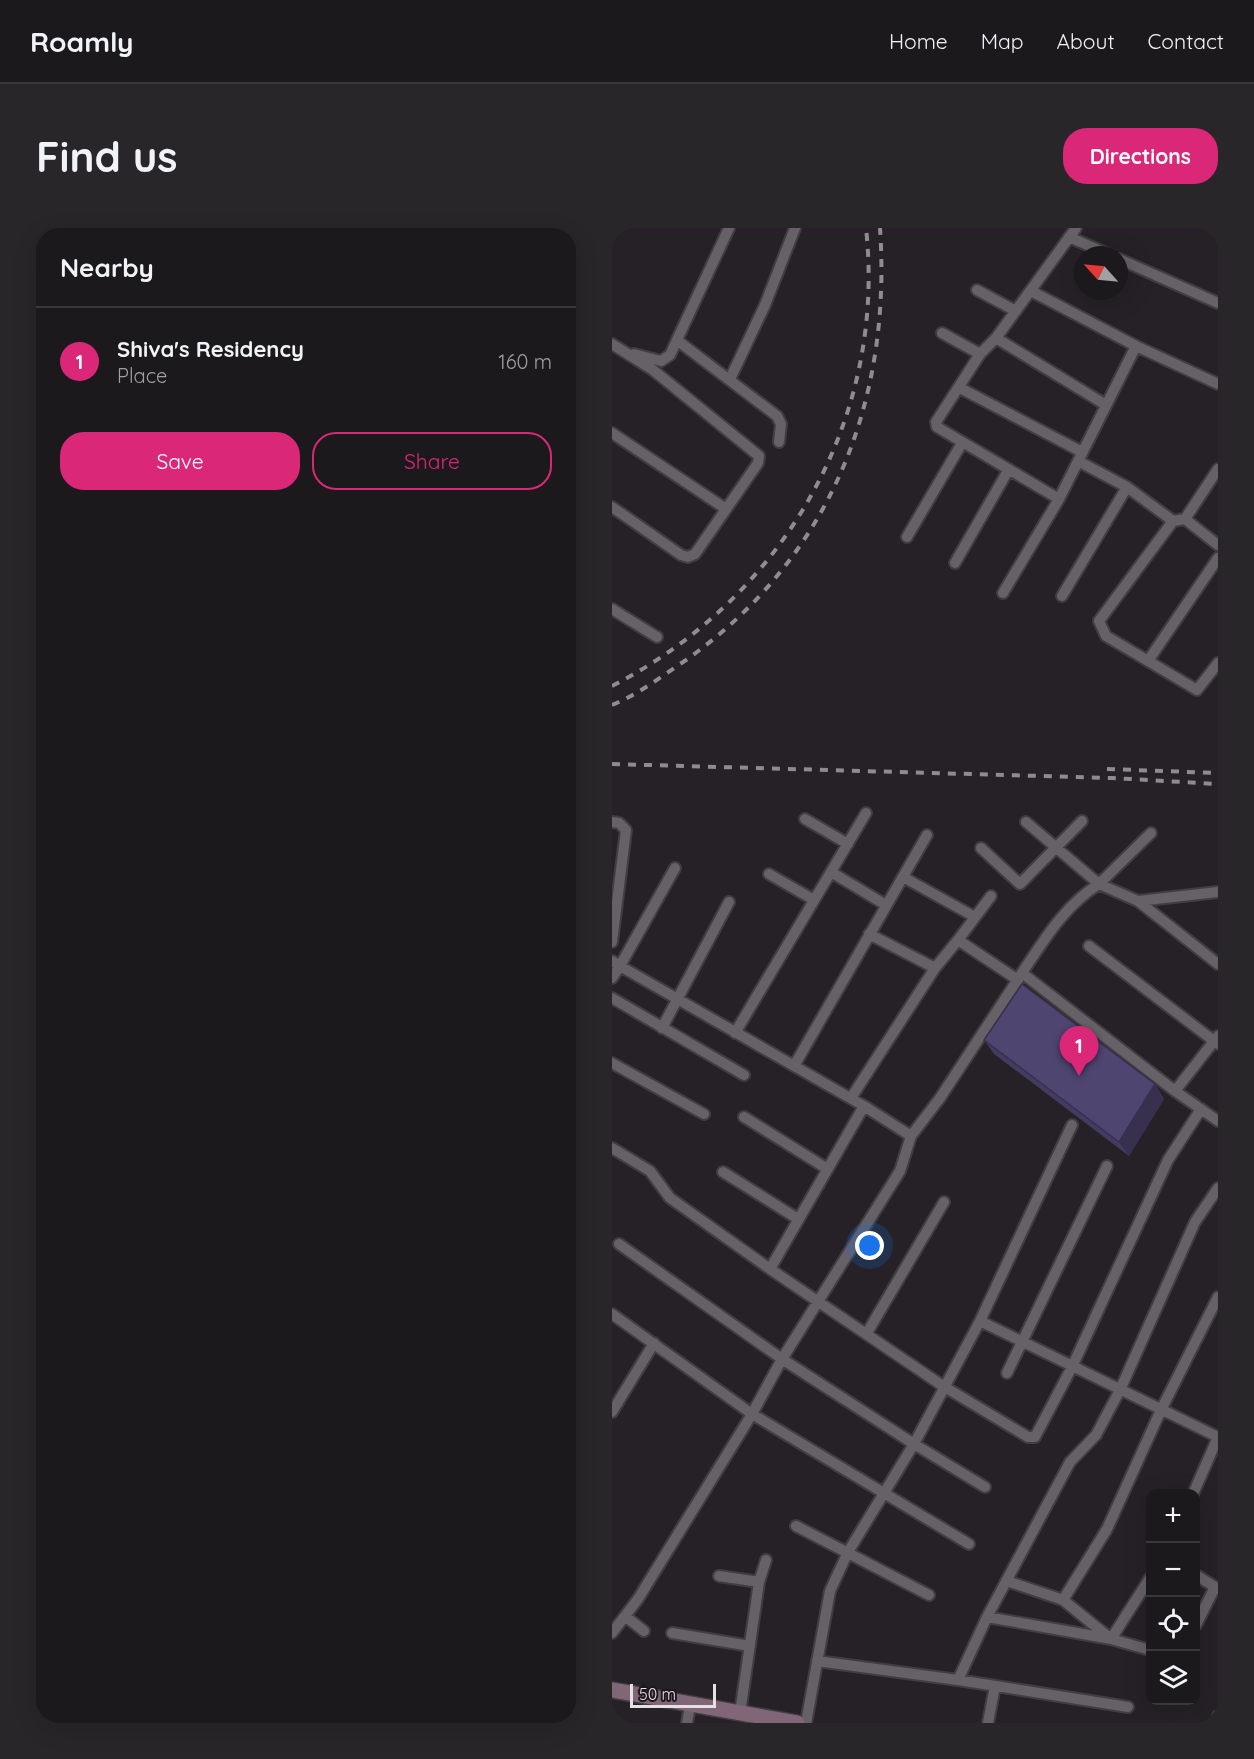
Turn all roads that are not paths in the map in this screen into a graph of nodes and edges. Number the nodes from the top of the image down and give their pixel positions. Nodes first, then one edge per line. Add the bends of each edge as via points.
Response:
1 (729, 228) edge
2 (795, 228) edge
3 (1072, 232) edge
4 (1095, 246) edge
5 (1128, 263) edge
6 (977, 290) dead end
7 (1030, 291) junction
8 (1218, 303) edge
9 (1016, 311) junction
10 (942, 333) dead end
11 (996, 338) junction
12 (678, 341) junction
13 (612, 344) edge
14 (1136, 346) junction
15 (626, 352) junction
16 (980, 354) junction
17 (730, 379) junction
18 (1218, 384) edge
19 (960, 388) junction
20 (1106, 405) junction
21 (612, 433) edge
22 (779, 442) dead end
23 (962, 442) junction
24 (1080, 457) junction
25 (1218, 469) edge
26 (1009, 470) junction
27 (1127, 488) junction
28 (1059, 499) junction
29 (612, 507) edge
30 (726, 509) junction
31 (1185, 519) junction
32 (1173, 521) junction
33 (908, 537) dead end
34 (1218, 545) edge
35 (1218, 558) edge
36 (955, 563) dead end
37 (1003, 593) dead end
38 (1062, 596) dead end
39 (612, 609) edge
40 (657, 637) dead end
41 (1148, 661) junction
42 (1218, 663) edge
43 (866, 813) dead end
44 (805, 819) dead end
45 (1082, 821) dead end
46 (612, 822) edge
47 (1026, 822) dead end
48 (1151, 833) dead end
49 (927, 835) dead end
50 (848, 844) junction
51 (1056, 847) junction
52 (981, 848) dead end
53 (675, 868) dead end
54 (831, 872) junction
55 (769, 874) dead end
56 (903, 877) junction
57 (1099, 884) junction
58 (1218, 892) edge
59 (991, 897) dead end
60 (814, 900) junction
61 (1138, 901) junction
62 (729, 902) dead end
63 (886, 905) junction
64 (975, 917) junction
65 (869, 934) junction
66 (958, 940) junction
67 (612, 942) edge
68 (1089, 946) dead end
69 (616, 964) edge
70 (1218, 964) edge
71 (935, 968) junction
72 (1020, 976) junction
73 (612, 978) edge
74 (612, 998) edge
75 (676, 1000) junction
76 (662, 1028) junction
77 (735, 1033) junction
78 (1217, 1040) edge
79 (612, 1063) edge
80 (794, 1066) junction
81 (744, 1075) dead end
82 (1175, 1091) junction
83 (851, 1098) junction
84 (864, 1106) junction
85 (1202, 1110) junction
86 (704, 1114) dead end
87 (744, 1117) dead end
88 (1218, 1121) edge
89 (1072, 1125) edge
90 (911, 1136) junction
91 (612, 1148) edge
92 (1107, 1166) dead end
93 (826, 1168) junction
94 (723, 1172) dead end
95 (1218, 1188) edge
96 (944, 1202) dead end
97 (798, 1219) junction
98 (619, 1244) dead end
99 (770, 1269) junction
100 (1218, 1297) edge
101 (819, 1303) junction
102 (612, 1314) edge
103 (980, 1321) junction
104 (867, 1333) junction
105 (1022, 1342) junction
106 (654, 1343) junction
107 (782, 1359) junction
108 (1072, 1368) junction
109 (1007, 1373) dead end
110 (943, 1386) junction
111 (1120, 1390) junction
112 (1161, 1410) junction
113 (612, 1412) edge
114 (752, 1414) junction
115 (1218, 1437) edge
116 (914, 1444) junction
117 (985, 1487) dead end
118 (1195, 1489) edge
119 (883, 1494) junction
120 (796, 1526) dead end
121 (969, 1544) dead end
122 (848, 1552) junction
123 (766, 1560) dead end
124 (719, 1576) dead end
125 (1200, 1577) edge
126 (1007, 1581) junction
127 (759, 1582) junction
128 (1146, 1584) edge
129 (1217, 1588) edge
130 (929, 1595) dead end
131 (1063, 1600) junction
132 (625, 1616) junction
133 (987, 1617) junction
134 (1200, 1618) edge
135 (644, 1630) dead end
136 (612, 1633) edge
137 (672, 1633) dead end
138 (1111, 1639) junction
139 (750, 1646) junction
140 (1146, 1649) edge
141 (817, 1661) junction
142 (958, 1680) junction
143 (995, 1686) junction
144 (612, 1690) edge
145 (690, 1706) junction
146 (1128, 1707) dead end
147 (740, 1713) junction
148 (1218, 1716) edge
149 (687, 1723) edge
150 (797, 1723) edge
151 (806, 1723) edge
152 (988, 1723) edge
153 (1216, 1723) edge

1 - 12 street
2 - 17 street
3 - 4 street
3 - 7 street
5 - 8 street
6 - 9 street
7 - 9 street
7 - 14 street
9 - 11 street
10 - 16 street
11 - 16 street
11 - 20 street
12 - 15 street via 664,360
12 - 17 street
13 - 15 street
14 - 18 street
14 - 20 street
15 - 30 street via 759,456
16 - 19 street
17 - 22 street via 777,416 781,424
19 - 23 street via 936,422 937,427
19 - 24 street
20 - 24 street
21 - 30 street
23 - 26 street
23 - 33 street
24 - 27 street
24 - 28 street
25 - 31 street
26 - 28 street
26 - 36 street
27 - 32 street
27 - 38 street
28 - 37 street
29 - 30 street via 688,557 695,554
31 - 32 street
31 - 34 street
32 - 41 street via 1099,621 1106,636
35 - 41 street
39 - 40 street
41 - 42 street via 1197,690
43 - 50 street
44 - 50 street
45 - 51 street
46 - 67 street via 626,830
47 - 51 street
48 - 57 street
49 - 56 street
50 - 54 street
51 - 52 street via 1020,884
51 - 57 street
53 - 69 street
54 - 60 street
54 - 63 street
55 - 60 street
56 - 63 street
56 - 64 street
57 - 61 street
57 - 72 street via 1056,923
58 - 61 street
59 - 64 street
60 - 77 street
61 - 70 street
62 - 75 street
63 - 65 street
64 - 66 street
65 - 71 street
65 - 80 street
66 - 71 street
66 - 72 street
68 - 78 street
69 - 73 street
69 - 75 street
71 - 83 street
72 - 82 street
72 - 90 street
74 - 76 street
75 - 76 street
75 - 77 street
76 - 81 street
77 - 80 street
78 - 82 street
79 - 86 street
80 - 83 street
82 - 85 street
83 - 84 street
84 - 90 street
84 - 93 street
85 - 88 street
85 - 108 street via 1168,1160
87 - 93 street
89 - 103 street
90 - 101 street via 900,1171
91 - 99 street via 650,1171 670,1198
92 - 105 street
93 - 97 street
94 - 97 street
95 - 111 street via 1195,1222
96 - 104 street
97 - 99 street
98 - 107 street
99 - 101 street
100 - 112 street
101 - 104 street
101 - 107 street
102 - 106 street
103 - 105 street
103 - 110 street
104 - 110 street
105 - 108 street
105 - 109 street
106 - 113 street
106 - 114 street
107 - 114 street
107 - 116 street
108 - 110 street via 1035,1437 1028,1437
108 - 111 street
110 - 116 street
111 - 112 street
111 - 126 street via 1096,1435 1070,1462
112 - 115 street
112 - 131 street via 1107,1529
114 - 119 street
114 - 132 street
115 - 118 street
116 - 117 street
116 - 119 street
119 - 121 street
119 - 122 street
120 - 122 street
122 - 130 street
122 - 141 street via 830,1591
123 - 127 street
124 - 127 street
125 - 129 street
126 - 131 street
126 - 133 street
127 - 139 street
128 - 138 street
129 - 134 street
131 - 138 street
132 - 135 street
132 - 136 street
133 - 138 street
133 - 142 street
137 - 139 street
138 - 140 street
139 - 147 street
141 - 142 street
141 - 151 street
142 - 143 street
143 - 146 street
143 - 152 street
144 - 145 street
145 - 147 street
145 - 149 street
147 - 150 street
148 - 153 street

